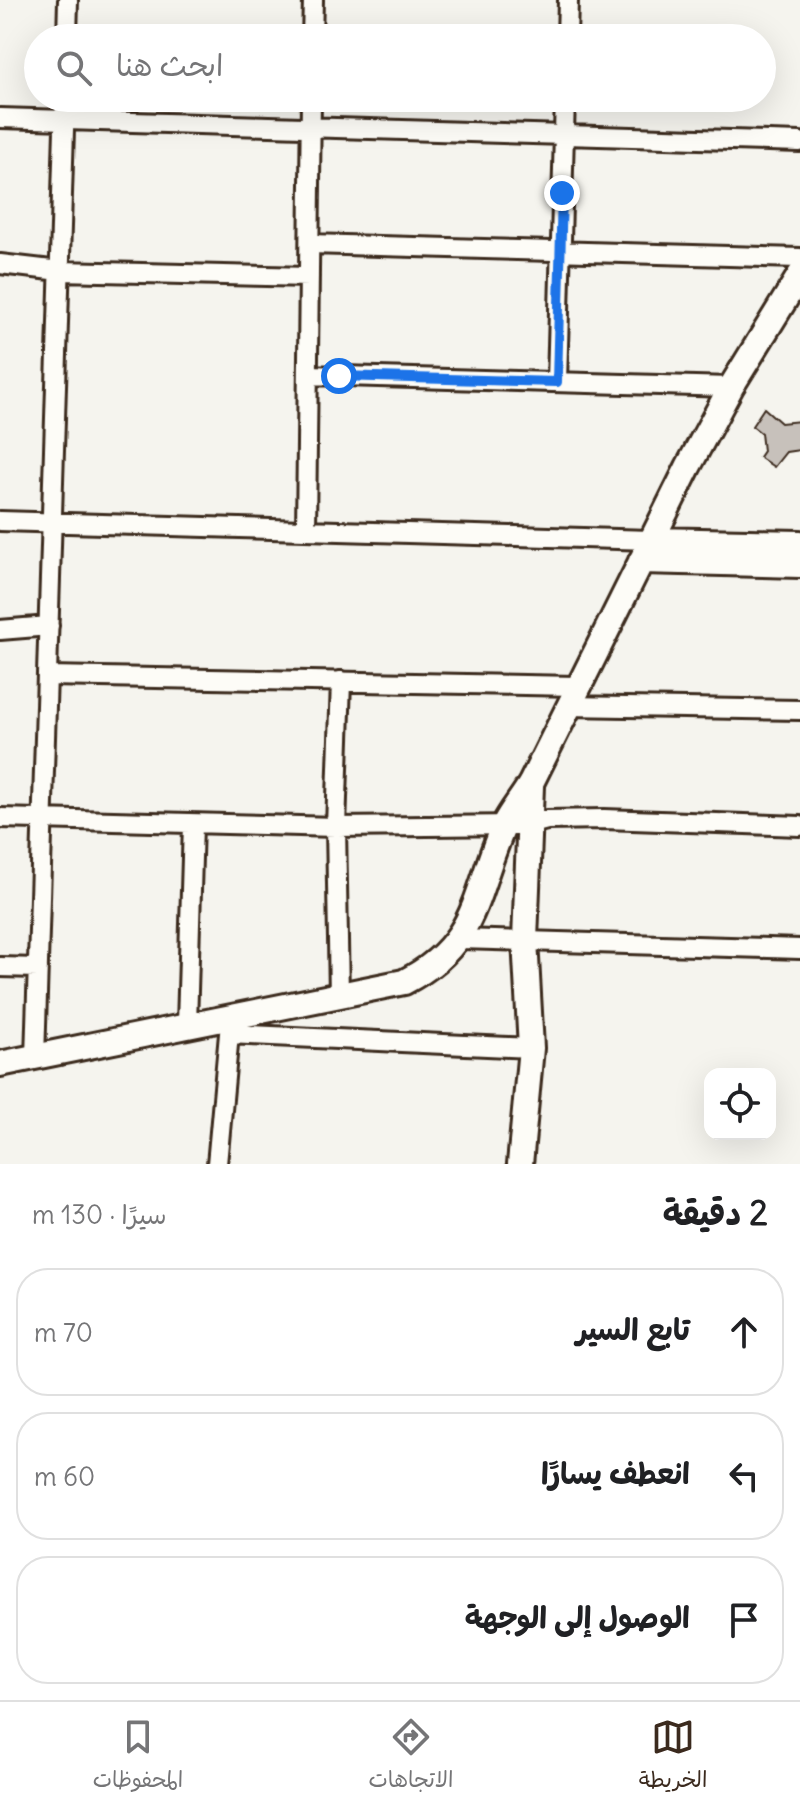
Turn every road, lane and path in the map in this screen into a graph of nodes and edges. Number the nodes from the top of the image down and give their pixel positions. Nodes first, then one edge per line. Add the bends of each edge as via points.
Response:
1 (68, 0) edge
2 (313, 0) edge
3 (568, 0) edge
4 (67, 24) edge
5 (312, 24) edge
6 (567, 24) edge
7 (65, 112) edge
8 (311, 112) edge
9 (565, 112) edge
10 (0, 118) edge
11 (65, 120) junction
12 (311, 127) junction
13 (564, 135) junction
14 (800, 142) edge
15 (310, 244) junction
16 (561, 251) junction
17 (800, 258) edge
18 (0, 264) edge
19 (60, 271) junction
20 (800, 275) edge
21 (309, 277) junction
22 (308, 375) junction
23 (557, 382) junction
24 (731, 387) junction
25 (0, 521) edge
26 (52, 524) junction
27 (306, 530) junction
28 (800, 543) edge
29 (646, 550) junction
30 (800, 565) edge
31 (49, 626) junction
32 (0, 630) edge
33 (47, 676) junction
34 (341, 681) junction
35 (572, 696) junction
36 (800, 710) edge
37 (0, 818) edge
38 (43, 819) junction
39 (193, 824) junction
40 (516, 825) junction
41 (800, 826) edge
42 (336, 827) junction
43 (460, 939) junction
44 (525, 940) junction
45 (800, 949) edge
46 (0, 967) edge
47 (38, 968) junction
48 (339, 996) junction
49 (187, 1024) junction
50 (230, 1025) junction
51 (531, 1048) junction
52 (35, 1058) junction
53 (0, 1064) edge
54 (217, 1164) edge
55 (520, 1164) edge

1 - 4 street
2 - 5 street
3 - 6 street
7 - 11 street
8 - 12 street
9 - 13 street
10 - 11 street
11 - 12 street
11 - 19 street
12 - 13 street
12 - 15 street
13 - 14 street
13 - 16 street
15 - 16 street
15 - 21 street
16 - 17 street
16 - 23 street
18 - 19 street
19 - 21 street
19 - 26 street
20 - 24 street
21 - 22 street
22 - 23 street
22 - 27 street
23 - 24 street
24 - 29 street
25 - 26 street
26 - 27 street
26 - 31 street
27 - 29 street
28 - 29 street
29 - 30 street
29 - 35 street
31 - 32 street
31 - 33 street
33 - 34 street
33 - 38 street
34 - 35 street
34 - 42 street
35 - 36 street
35 - 40 street
37 - 38 street
38 - 39 street
38 - 47 street
39 - 42 street
39 - 49 street
40 - 41 street via 604,819
40 - 42 street
40 - 43 street
40 - 44 street
42 - 48 street
43 - 44 street
43 - 48 street via 423,973 404,982
44 - 45 street
44 - 51 street
46 - 47 street
47 - 52 street
48 - 50 street
49 - 50 street
49 - 52 street
50 - 51 street
50 - 54 street
51 - 55 street
52 - 53 street

